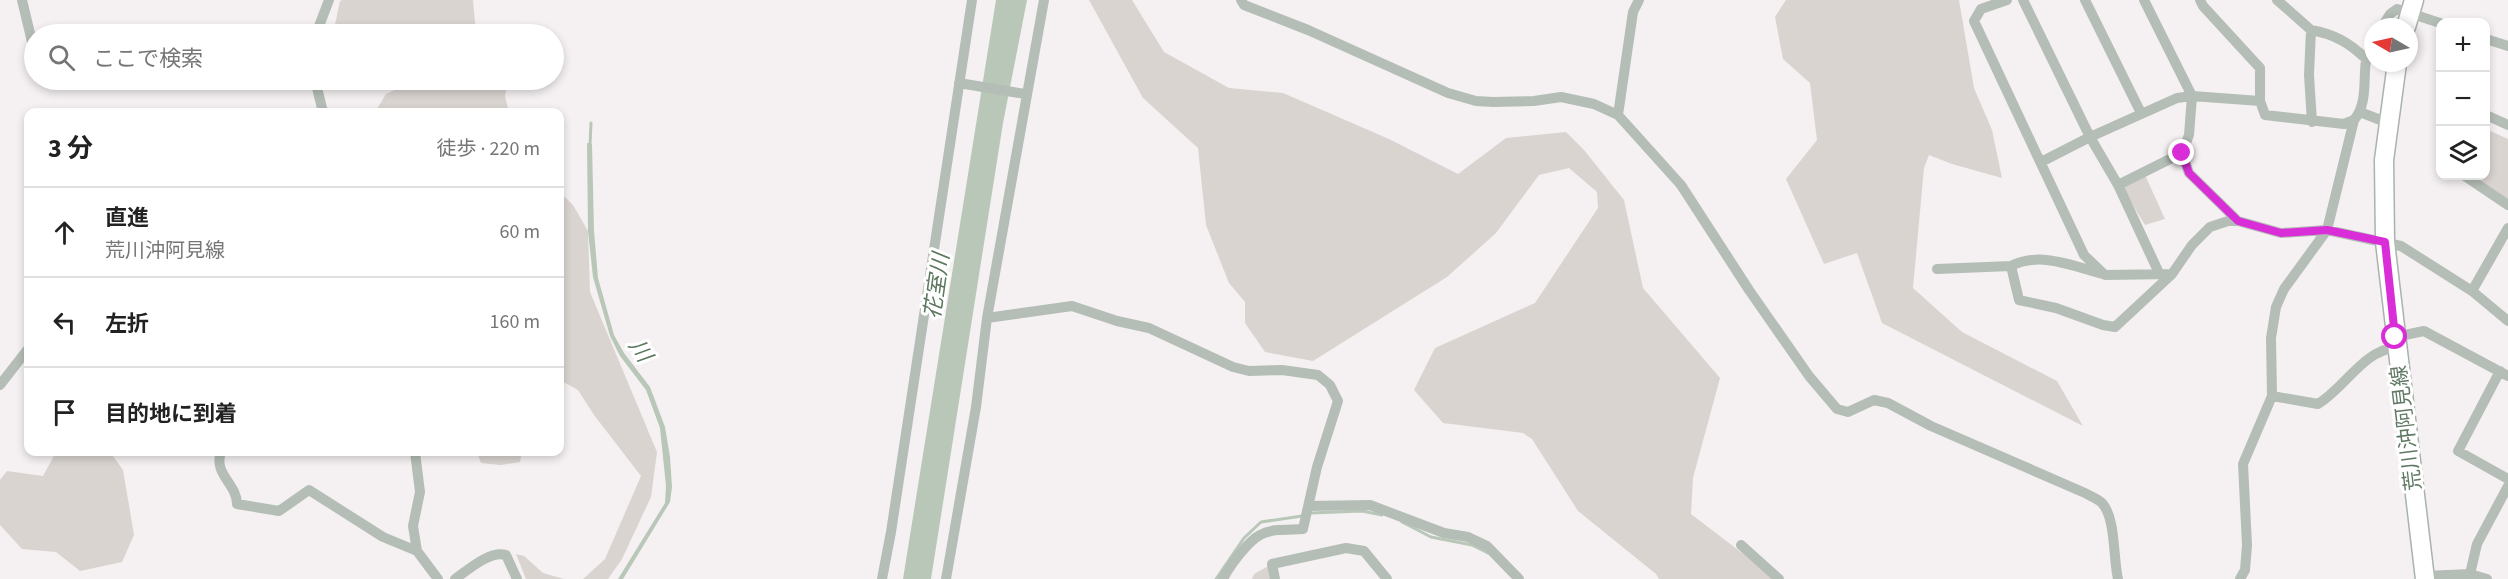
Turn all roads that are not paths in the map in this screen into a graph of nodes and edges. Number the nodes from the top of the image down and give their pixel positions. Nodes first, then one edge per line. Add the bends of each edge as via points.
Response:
1 (22, 0) edge
2 (329, 0) edge
3 (972, 0) edge
4 (1044, 0) edge
5 (1241, 0) edge
6 (1639, 0) edge
7 (2007, 0) edge
8 (2023, 0) edge
9 (2085, 0) edge
10 (2144, 0) edge
11 (2200, 0) edge
12 (2283, 2) edge
13 (2410, 13) edge
14 (2388, 18) edge
15 (2436, 22) edge
16 (28, 24) edge
17 (320, 24) edge
18 (2311, 30) junction
19 (2490, 40) edge
20 (2508, 46) edge
21 (2364, 57) edge
22 (2366, 72) edge
23 (2396, 72) edge
24 (959, 83) junction
25 (318, 90) edge
26 (1025, 94) junction
27 (2192, 96) junction
28 (2260, 101) junction
29 (322, 108) edge
30 (2141, 113) junction
31 (1618, 115) junction
32 (2357, 116) junction
33 (2490, 117) edge
34 (2312, 122) junction
35 (2388, 123) junction
36 (2508, 125) edge
37 (2090, 137) junction
38 (2182, 153) junction
39 (2041, 162) junction
40 (2472, 180) edge
41 (2118, 185) junction
42 (2508, 205) edge
43 (2238, 221) junction
44 (2508, 228) edge
45 (2327, 230) junction
46 (2385, 242) junction
47 (2011, 266) junction
48 (1937, 269) dead end
49 (2159, 273) junction
50 (2172, 274) junction
51 (2105, 275) junction
52 (2472, 291) junction
53 (987, 318) junction
54 (2508, 321) edge
55 (2396, 342) junction
56 (24, 354) edge
57 (2504, 374) edge
58 (0, 386) edge
59 (2272, 396) junction
60 (219, 456) edge
61 (416, 456) edge
62 (2508, 479) edge
63 (2508, 486) edge
64 (1309, 506) junction
65 (1741, 545) dead end
66 (417, 551) junction
67 (2470, 574) junction
68 (2425, 578) edge
69 (438, 579) edge
70 (455, 579) edge
71 (517, 579) edge
72 (882, 579) edge
73 (946, 579) edge
74 (1223, 579) edge
75 (1275, 579) edge
76 (1387, 579) edge
77 (1519, 579) edge
78 (1779, 579) edge
79 (2118, 579) edge
80 (2240, 579) edge
81 (2487, 579) edge

1 - 16 street
2 - 17 street
3 - 24 street
4 - 26 street
5 - 31 street via 1244,5 1448,93 1493,102 1561,97 1594,104
6 - 31 street via 1633,12
7 - 39 street via 1980,9 1974,21
8 - 37 street
9 - 30 street
10 - 27 street
11 - 28 street via 2260,68
12 - 18 street
13 - 14 street via 2397,9
13 - 15 street
18 - 21 street via 2329,33 2353,45
18 - 34 street
19 - 20 street
22 - 32 street
23 - 35 main road, 荒川沖阿見線
24 - 26 street
24 - 72 street
25 - 29 street
26 - 53 street
27 - 28 street
27 - 30 street
27 - 38 street via 2189,135
28 - 34 street via 2265,115
30 - 37 street
31 - 79 street via 1681,185 1749,290 1837,409 1848,412 1874,399 2102,503 2112,521
32 - 34 street via 2344,123
32 - 35 street
32 - 45 street
33 - 36 street
35 - 46 main road, 荒川沖阿見線 via 2384,160
37 - 39 street
37 - 41 street
38 - 41 street
38 - 43 street via 2189,173
39 - 51 street via 2084,255
40 - 42 street
41 - 49 street
43 - 45 street via 2281,233
43 - 50 street via 2210,227 2192,244
44 - 52 street
45 - 46 street
45 - 59 street via 2284,289 2276,307 2271,338
46 - 52 street via 2401,246
46 - 55 main road, 荒川沖阿見線
47 - 48 street
47 - 50 street via 2019,300 2115,327
47 - 51 street via 2024,259 2044,259
49 - 50 street
49 - 51 street
52 - 54 street
53 - 64 street via 1072,306 1149,328 1233,367 1318,375 1330,385 1338,401
53 - 73 street
55 - 57 street via 2424,331
55 - 59 street via 2370,356 2318,404
55 - 68 main road, 荒川沖阿見線
56 - 58 street
57 - 62 street via 2458,451
59 - 80 street via 2243,464 2247,545 2245,570
60 - 66 street via 223,477 237,496 237,504 279,511 309,490 383,537
61 - 66 street via 420,492 413,526
63 - 67 street via 2477,544
64 - 74 street via 1303,529 1259,535
64 - 77 street via 1370,505 1444,533 1468,537 1487,546
65 - 78 street
66 - 69 street
67 - 68 street
67 - 81 street
70 - 71 street via 501,553 506,555
75 - 76 street via 1272,564 1346,548 1364,551

